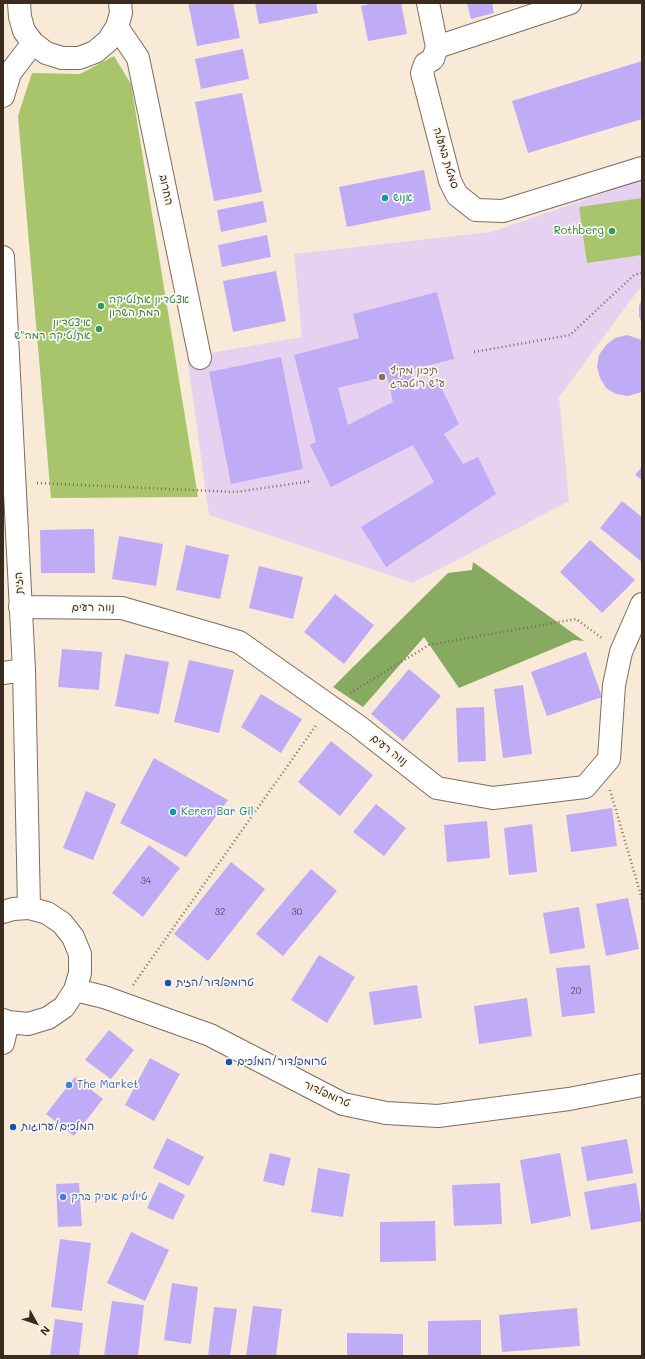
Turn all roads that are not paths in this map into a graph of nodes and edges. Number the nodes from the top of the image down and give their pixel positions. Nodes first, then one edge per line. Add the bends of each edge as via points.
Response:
1 (120, 3) edge
2 (428, 3) edge
3 (570, 3) edge
4 (14, 13) edge
5 (117, 27) junction
6 (33, 43) junction
7 (437, 47) junction
8 (3, 96) edge
9 (642, 168) edge
10 (3, 257) edge
11 (200, 358) dead end
12 (642, 604) edge
13 (20, 607) junction
14 (14, 672) edge
15 (29, 908) junction
16 (3, 912) edge
17 (75, 990) junction
18 (5, 1028) edge
19 (642, 1085) edge

1 - 5 street via 121,12
2 - 7 street
3 - 7 street
4 - 6 street
5 - 6 street via 108,41 79,58 62,58 46,53
5 - 11 street, החרוב via 138,58
6 - 8 street via 10,73
7 - 9 street, סמטת במעלה via 433,59 425,64 422,73 450,181 457,195 476,210 503,211
10 - 13 street, הזית
12 - 13 street, נווה רעים via 621,652 614,685 609,759 585,787 493,798 437,788 239,642 122,608
13 - 14 street, הזית
14 - 15 street, הזית
15 - 16 street
15 - 17 street via 47,913 62,923 73,937 80,954 80,972
17 - 18 street via 64,1007 48,1018
17 - 19 street, טרומפלדור via 210,1035 343,1104 386,1113 438,1116 568,1099

